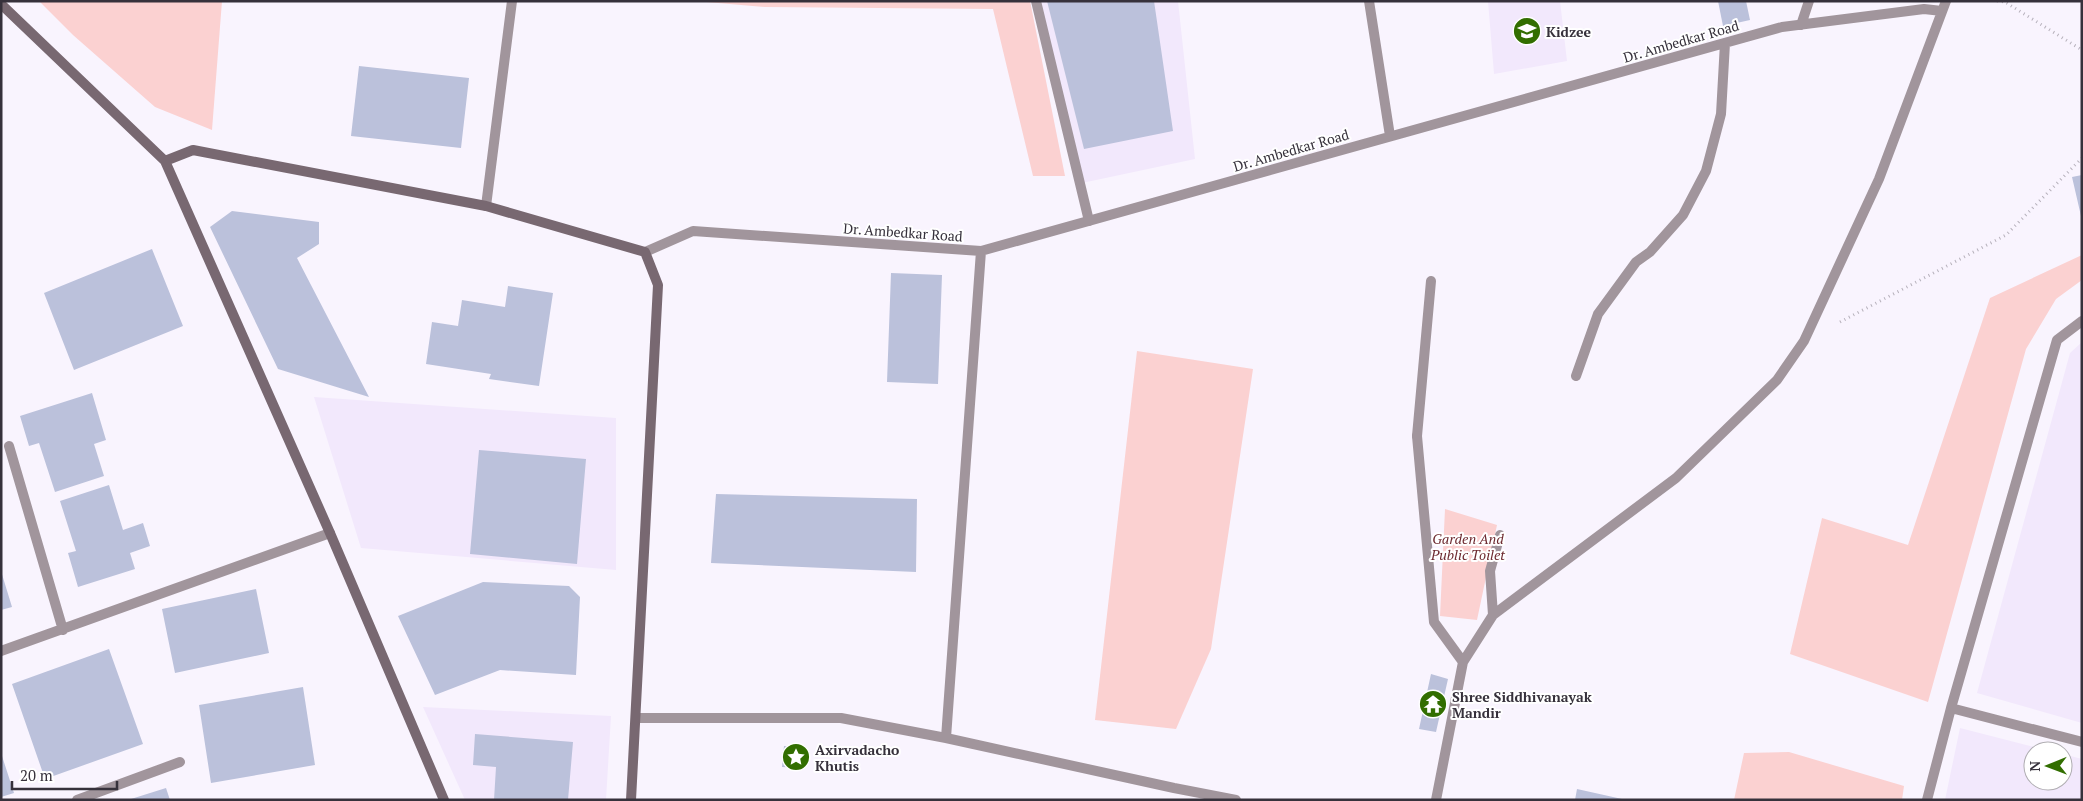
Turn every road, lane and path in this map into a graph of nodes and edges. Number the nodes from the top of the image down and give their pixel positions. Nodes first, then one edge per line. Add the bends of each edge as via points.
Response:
1 (512, 1) edge
2 (1036, 1) edge
3 (1369, 1) edge
4 (1808, 1) edge
5 (1946, 1) edge
6 (1996, 1) edge
7 (2005, 2) edge
8 (1, 4) edge
9 (1942, 11) junction
10 (1801, 25) junction
11 (1725, 43) junction
12 (2082, 50) edge
13 (1390, 136) junction
14 (2082, 158) edge
15 (165, 161) junction
16 (486, 206) junction
17 (1089, 221) junction
18 (981, 251) junction
19 (645, 252) junction
20 (1431, 281) dead end
21 (2082, 321) edge
22 (1839, 323) dead end
23 (1576, 376) dead end
24 (9, 446) dead end
25 (330, 533) junction
26 (1500, 535) dead end
27 (1494, 615) junction
28 (63, 630) junction
29 (1, 651) edge
30 (1463, 662) junction
31 (1951, 708) junction
32 (636, 718) junction
33 (946, 738) junction
34 (2082, 742) edge
35 (180, 762) dead end
36 (1174, 788) junction
37 (77, 800) edge
38 (444, 800) edge
39 (630, 800) edge
40 (1170, 800) edge
41 (1236, 800) edge
42 (1436, 800) edge
43 (1927, 800) edge

1 - 16 street
2 - 17 street
3 - 13 street
4 - 10 street
5 - 9 street
6 - 7 path
7 - 12 path
8 - 15 main road
9 - 10 street, Dr. Ambedkar Road via 1924,9
9 - 27 street via 1879,179 1804,341 1777,380 1676,478
10 - 11 street, Dr. Ambedkar Road
11 - 13 street, Dr. Ambedkar Road
11 - 23 street via 1721,114 1706,170 1683,215 1650,252 1636,262 1598,314
13 - 17 street, Dr. Ambedkar Road
14 - 22 path via 2006,236
15 - 16 main road via 193,150
15 - 25 main road
16 - 19 main road
17 - 18 street, Dr. Ambedkar Road
18 - 19 street, Dr. Ambedkar Road via 693,231
18 - 33 street
19 - 32 main road via 658,285
20 - 30 street via 1417,436 1434,622
21 - 31 street via 2057,340
24 - 28 street
25 - 28 street
25 - 38 main road
26 - 27 street via 1490,571
27 - 30 street
28 - 29 street
30 - 42 street
31 - 34 street
31 - 43 street
32 - 33 street via 841,718
32 - 39 main road
33 - 36 street
35 - 37 street
36 - 40 street
36 - 41 street

